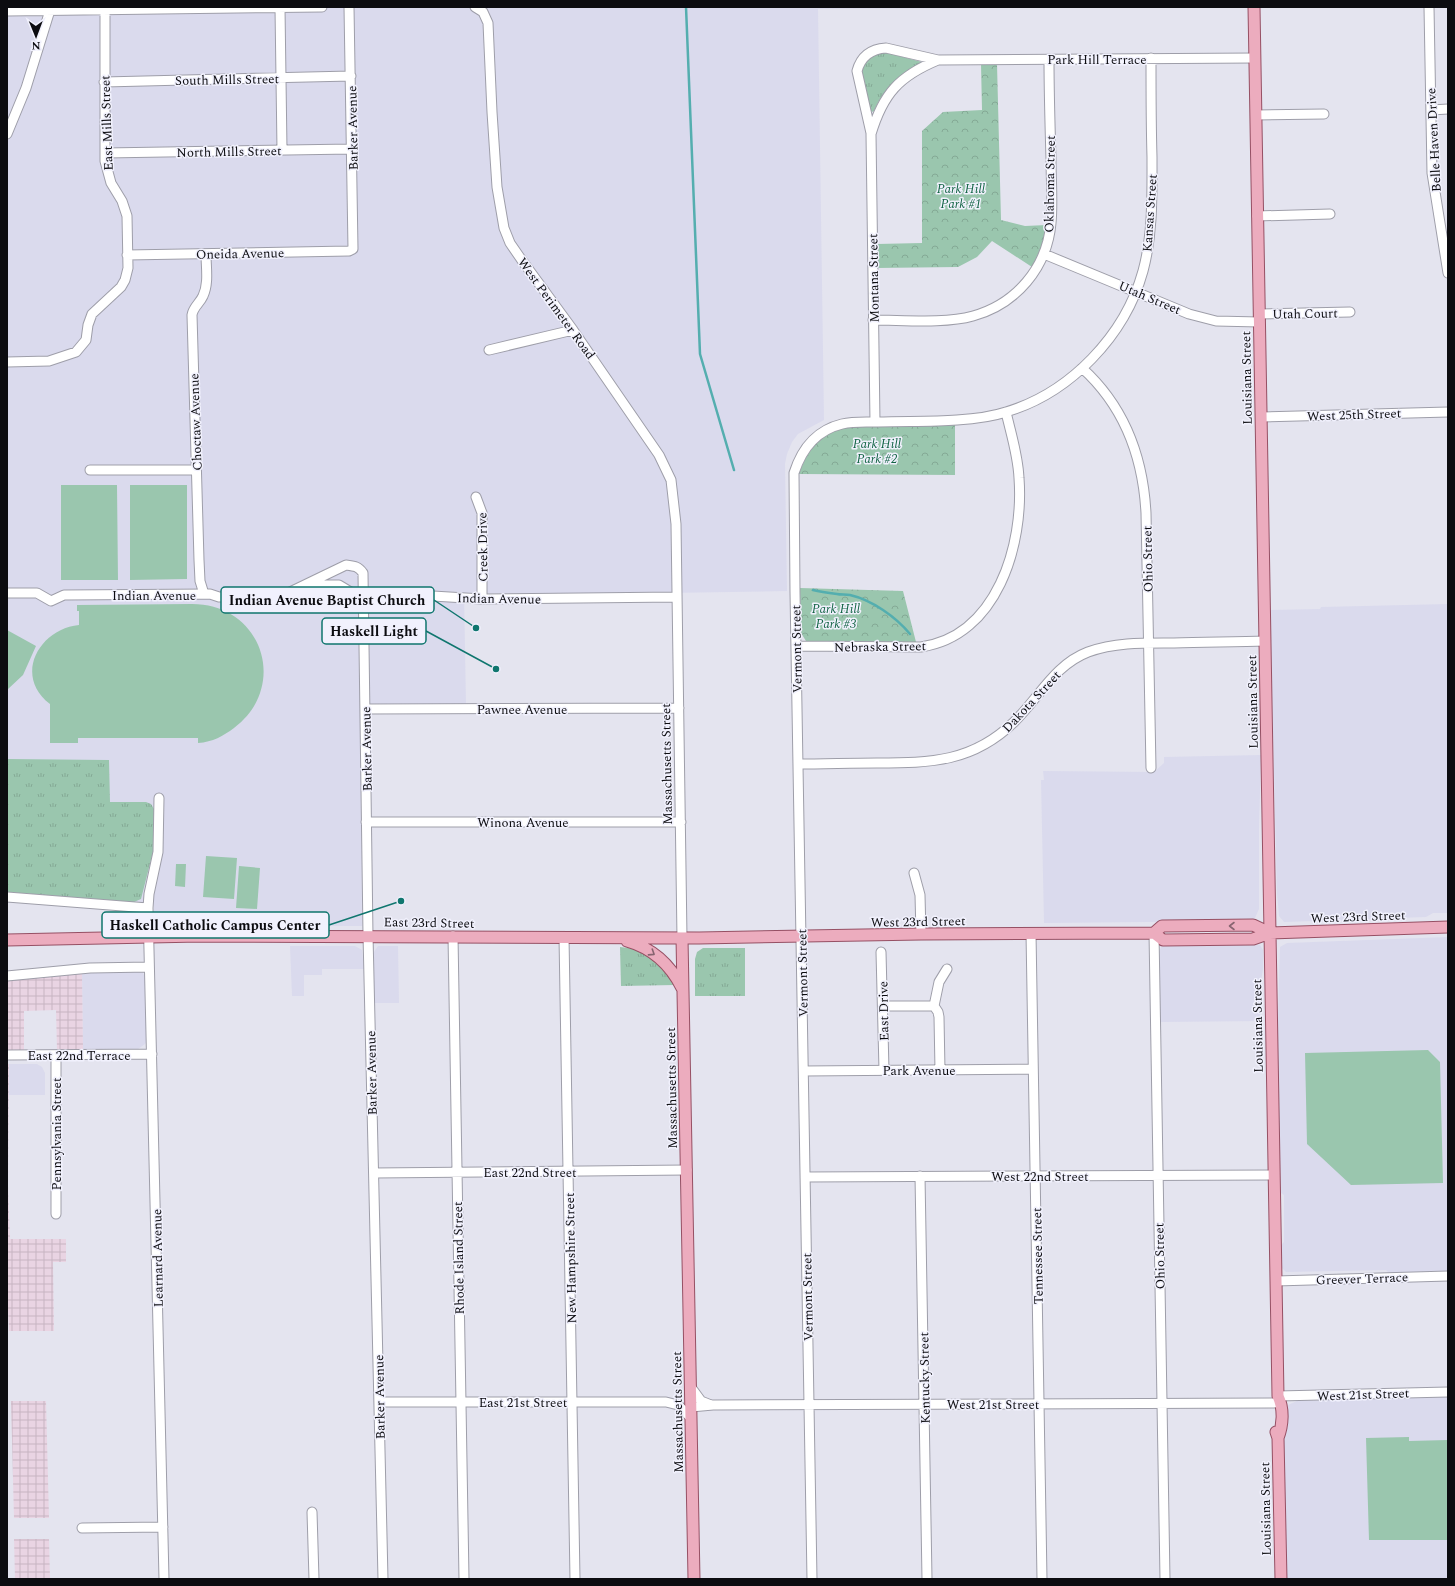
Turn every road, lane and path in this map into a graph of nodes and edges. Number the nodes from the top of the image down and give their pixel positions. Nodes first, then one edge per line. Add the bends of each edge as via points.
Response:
1 (322, 7) edge
2 (349, 7) edge
3 (475, 7) edge
4 (1254, 7) edge
5 (1258, 7) edge
6 (1429, 7) edge
7 (280, 8) edge
8 (51, 9) edge
9 (105, 10) junction
10 (7, 11) edge
11 (866, 54) joint
12 (1151, 58) junction
13 (1255, 58) junction
14 (1049, 59) junction
15 (938, 60) junction
16 (351, 76) junction
17 (281, 78) junction
18 (104, 82) junction
19 (885, 99) joint
20 (1448, 109) edge
21 (1431, 110) junction
22 (1324, 114) dead end
23 (1256, 115) junction
24 (7, 134) edge
25 (871, 134) junction
26 (352, 149) junction
27 (282, 150) junction
28 (105, 153) junction
29 (1330, 214) dead end
30 (1258, 216) junction
31 (1444, 222) edge
32 (353, 249) joint
33 (206, 254) junction
34 (1044, 254) junction
35 (127, 255) junction
36 (1448, 273) edge
37 (1136, 292) junction
38 (1350, 312) dead end
39 (1259, 318) junction
40 (873, 320) junction
41 (573, 330) junction
42 (489, 350) dead end
43 (7, 362) edge
44 (1082, 368) junction
45 (1006, 412) junction
46 (1448, 412) edge
47 (1261, 417) junction
48 (875, 422) junction
49 (90, 470) dead end
50 (196, 470) junction
51 (476, 497) dead end
52 (360, 569) joint
53 (301, 587) junction
54 (7, 593) edge
55 (204, 594) junction
56 (364, 595) junction
57 (677, 597) junction
58 (482, 599) junction
59 (1265, 641) junction
60 (1149, 643) junction
61 (796, 646) junction
62 (679, 708) junction
63 (365, 709) junction
64 (798, 764) junction
65 (1151, 768) dead end
66 (159, 798) dead end
67 (366, 822) junction
68 (680, 822) junction
69 (914, 873) dead end
70 (7, 898) edge
71 (148, 908) junction
72 (1448, 927) edge
73 (1031, 933) junction
74 (1154, 933) junction
75 (1270, 933) junction
76 (921, 934) junction
77 (368, 936) junction
78 (453, 936) junction
79 (149, 937) junction
80 (564, 937) junction
81 (617, 938) junction
82 (682, 938) junction
83 (801, 938) junction
84 (7, 940) edge
85 (881, 952) dead end
86 (149, 967) junction
87 (947, 970) dead end
88 (7, 976) edge
89 (683, 991) junction
90 (883, 1006) junction
91 (934, 1006) junction
92 (152, 1054) junction
93 (7, 1055) edge
94 (56, 1055) junction
95 (1033, 1069) junction
96 (884, 1070) junction
97 (940, 1070) junction
98 (804, 1071) junction
99 (687, 1170) junction
100 (569, 1171) junction
101 (456, 1172) junction
102 (374, 1173) junction
103 (1274, 1175) junction
104 (920, 1176) junction
105 (1035, 1176) junction
106 (1158, 1176) junction
107 (805, 1177) junction
108 (56, 1214) dead end
109 (1448, 1276) edge
110 (1276, 1280) junction
111 (690, 1386) junction
112 (1448, 1392) edge
113 (1276, 1400) junction
114 (572, 1401) junction
115 (379, 1402) junction
116 (461, 1402) junction
117 (666, 1402) junction
118 (924, 1404) junction
119 (1039, 1404) junction
120 (1162, 1404) junction
121 (809, 1405) junction
122 (713, 1406) junction
123 (691, 1408) junction
124 (312, 1512) dead end
125 (163, 1527) junction
126 (82, 1528) dead end
127 (164, 1579) edge
128 (314, 1579) edge
129 (383, 1579) edge
130 (464, 1579) edge
131 (575, 1579) edge
132 (694, 1579) edge
133 (812, 1579) edge
134 (928, 1579) edge
135 (1042, 1579) edge
136 (1165, 1579) edge
137 (1281, 1579) edge

1 - 7 street
2 - 16 street, Barker Avenue
3 - 41 street, West Perimeter Road via 483,12 488,23 496,173 504,228 510,243
4 - 5 street
4 - 13 main road, Louisiana Street
6 - 21 street, Belle Haven Drive
7 - 9 street
7 - 17 street
8 - 9 street
8 - 10 street
8 - 24 street via 26,88
9 - 18 street, East Mills Street
11 - 15 street, Park Hill Terrace via 886,48
11 - 25 street, Montana Street via 856,71
12 - 13 street, Park Hill Terrace
12 - 14 street, Park Hill Terrace
12 - 37 street, Kansas Street via 1151,217 1147,253
13 - 23 main road, Louisiana Street
14 - 15 street, Park Hill Terrace
14 - 34 street, Oklahoma Street via 1052,210
15 - 19 street, Park Hill Terrace via 904,78
16 - 17 street, South Mills Street
16 - 26 street, Barker Avenue
17 - 18 street, South Mills Street
17 - 27 street
18 - 28 street, East Mills Street
19 - 25 street, Montana Street
20 - 21 street
21 - 31 street, Belle Haven Drive via 1432,173
22 - 23 street
23 - 30 main road, Louisiana Street
25 - 40 street, Montana Street
26 - 27 street, North Mills Street
26 - 32 street, Barker Avenue
27 - 28 street, North Mills Street
28 - 35 street, East Mills Street via 111,183 125,208
29 - 30 street
30 - 39 main road, Louisiana Street
31 - 36 street, Belle Haven Drive
32 - 33 street, Oneida Avenue
33 - 35 street, Oneida Avenue
33 - 50 street, Choctaw Avenue via 205,290 192,315
34 - 37 street, Utah Street
34 - 40 street, Oklahoma Street via 1022,288 1012,297 987,311 953,319
35 - 43 street, East Mills Street via 125,280 121,287 92,314 86,340 79,350 49,361
37 - 39 street, Utah Street via 1201,318 1228,322
37 - 44 street, Kansas Street via 1114,331
38 - 39 street, Utah Court
39 - 47 main road, Louisiana Street
40 - 48 street, Montana Street
41 - 42 street
41 - 57 street, West Perimeter Road via 644,431 671,480 675,505
44 - 45 street, Kansas Street via 1050,391
44 - 60 street, Ohio Street via 1096,381 1119,413 1136,451 1142,472 1146,513
45 - 48 street, Kansas Street via 958,420
45 - 61 street, Nebraska Street via 1019,477 1019,516 1007,567 982,614 962,632 936,645
46 - 47 street, West 25th Street
47 - 59 main road, Louisiana Street
48 - 61 street, Vermont Street via 843,423 825,430 808,444 798,462 793,482
49 - 50 street
50 - 55 street, Choctaw Avenue via 200,581
51 - 58 street, Creek Drive via 482,513
52 - 53 street, Indian Avenue via 346,565
52 - 56 street, Barker Avenue via 363,573
53 - 55 street, Indian Avenue via 267,597 219,598
53 - 56 street, Indian Avenue via 333,584 354,594
54 - 55 street, Indian Avenue via 37,593 51,601 64,595
56 - 58 street, Indian Avenue via 400,594
56 - 63 street, Barker Avenue
57 - 58 street, Indian Avenue
57 - 62 street, Massachusetts Street
59 - 60 street, Dakota Street
59 - 75 main road, Louisiana Street
60 - 64 street, Dakota Street via 1112,645 1073,660 1055,674 1006,730 984,746 956,757 917,763
60 - 65 street, Ohio Street
61 - 64 street, Vermont Street
62 - 63 street, Pawnee Avenue
62 - 68 street, Massachusetts Street
63 - 67 street, Barker Avenue
64 - 83 street, Vermont Street
66 - 71 street, Learnard Avenue via 158,852
67 - 68 street, Winona Avenue
67 - 77 street, Barker Avenue
68 - 82 street, Massachusetts Street
69 - 76 street via 920,896
70 - 71 street
71 - 79 street, Learnard Avenue
72 - 75 main road, West 23rd Street
73 - 74 main road, West 23rd Street
73 - 76 main road, West 23rd Street
73 - 95 street, Tennessee Street
74 - 75 main road, West 23rd Street via 1162,926 1253,926
74 - 106 street, Ohio Street
75 - 103 main road, Louisiana Street
76 - 83 main road, West 23rd Street
77 - 78 main road, East 23rd Street
77 - 79 main road, East 23rd Street
77 - 102 street, Barker Avenue
78 - 80 main road, East 23rd Street
78 - 101 street, Rhode Island Street
79 - 84 main road, East 23rd Street
79 - 86 street, Learnard Avenue
80 - 81 main road, East 23rd Street
80 - 100 street, New Hampshire Street
81 - 82 main road, East 23rd Street
81 -> 89 main road via 639,945 657,955 675,974
82 - 83 main road, West 23rd Street
82 - 89 main road, Massachusetts Street
83 - 98 street, Vermont Street
85 - 90 street, East Drive
86 - 88 street via 90,968
86 - 92 street, Learnard Avenue
87 - 91 street via 940,982
89 - 99 main road, Massachusetts Street
90 - 91 street
90 - 96 street, East Drive
91 - 97 street via 939,1018
92 - 94 street, East 22nd Terrace
92 - 125 street, Learnard Avenue
93 - 94 street, East 22nd Terrace
94 - 108 street, Pennsylvania Street
95 - 97 street, Park Avenue
95 - 105 street, Tennessee Street
96 - 97 street, Park Avenue
96 - 98 street, Park Avenue
98 - 107 street, Vermont Street
99 - 100 street, East 22nd Street
99 - 111 main road, Massachusetts Street
100 - 101 street, East 22nd Street
100 - 114 street, New Hampshire Street
101 - 102 street, East 22nd Street
101 - 116 street, Rhode Island Street
102 - 115 street, Barker Avenue
103 - 106 street, West 22nd Street
103 - 110 main road, Louisiana Street
104 - 105 street, West 22nd Street
104 - 107 street, West 22nd Street
104 - 118 street, Kentucky Street
105 - 106 street, West 22nd Street
105 - 119 street, Tennessee Street
106 - 120 street, Ohio Street
107 - 121 street, Vermont Street
109 - 110 street, Greever Terrace
110 - 113 main road, Louisiana Street
111 - 122 street via 701,1401
111 - 123 main road, Massachusetts Street
112 - 113 street, West 21st Street
113 - 120 street, West 21st Street
113 - 137 main road, Louisiana Street via 1281,1403 1282,1428 1278,1438
114 - 116 street, East 21st Street
114 - 117 street, East 21st Street
114 - 131 street, New Hampshire Street
115 - 116 street, East 21st Street
115 - 129 street, Barker Avenue
116 - 130 street, Rhode Island Street
117 - 123 street, East 21st Street
117 - 123 street, East 21st Street
118 - 119 street, West 21st Street
118 - 121 street, West 21st Street
118 - 134 street, Kentucky Street
119 - 120 street, West 21st Street
119 - 135 street, Tennessee Street
120 - 136 street, Ohio Street
121 - 122 street, West 21st Street
121 - 133 street, Vermont Street
122 - 123 street, West 21st Street
123 - 132 main road, Massachusetts Street
124 - 128 street
125 - 126 street
125 - 127 street, Learnard Avenue

